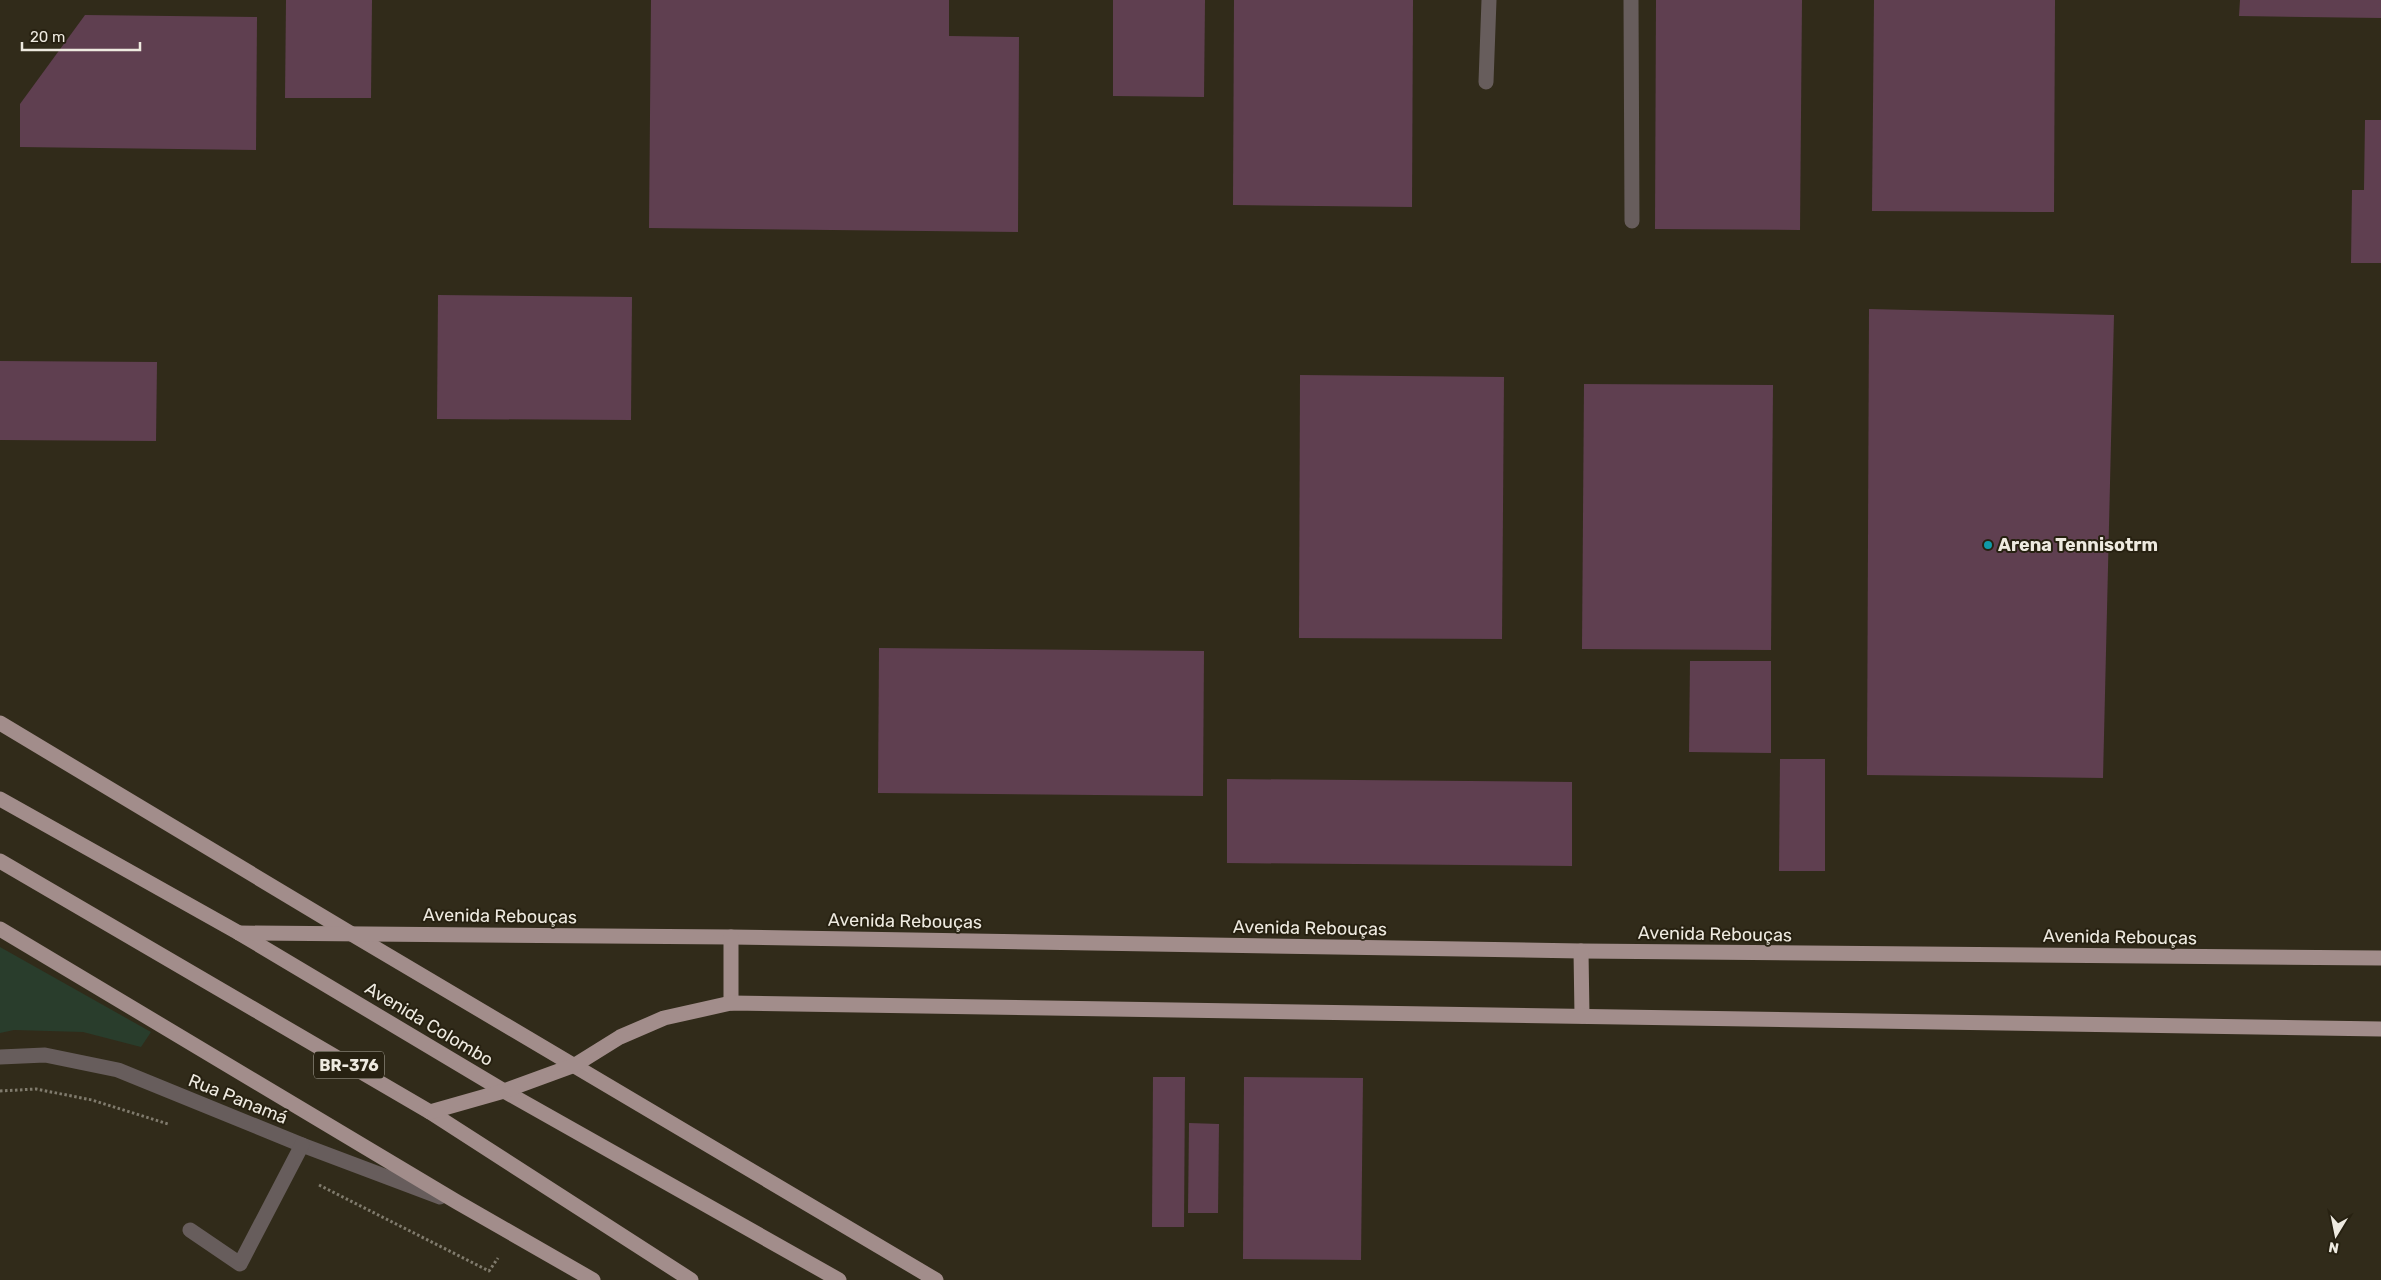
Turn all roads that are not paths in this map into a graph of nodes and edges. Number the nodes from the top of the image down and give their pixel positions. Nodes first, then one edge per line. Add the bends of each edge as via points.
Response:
1 (1489, 0) edge
2 (1631, 0) edge
3 (1486, 82) dead end
4 (1632, 221) dead end
5 (0, 723) edge
6 (0, 799) edge
7 (0, 861) edge
8 (0, 929) edge
9 (239, 933) junction
10 (350, 933) junction
11 (731, 937) junction
12 (1581, 951) junction
13 (2381, 958) edge
14 (731, 1003) junction
15 (1582, 1016) junction
16 (2381, 1029) edge
17 (0, 1057) edge
18 (575, 1065) junction
19 (504, 1091) junction
20 (430, 1112) junction
21 (302, 1145) junction
22 (457, 1202) junction
23 (190, 1230) dead end
24 (593, 1280) edge
25 (691, 1280) edge
26 (839, 1280) edge
27 (936, 1280) edge

1 - 3 street
2 - 4 street
5 - 10 main road
6 - 9 main road, Avenida Colombo
7 - 20 main road, BR-376
8 - 22 main road
9 - 10 main road, Avenida Rebouças
9 - 19 main road, Avenida Colombo
10 - 11 main road, Avenida Rebouças
10 - 18 main road
11 - 12 main road, Avenida Rebouças
11 - 14 main road
12 - 13 main road, Avenida Rebouças
12 - 15 main road
14 - 15 main road
14 - 18 main road via 664,1018 620,1037
15 - 16 main road
17 - 21 street, Rua Panamá via 45,1055 118,1070
18 - 19 main road
18 - 27 main road
19 - 20 main road
19 - 26 main road, Avenida Colombo
20 - 25 main road, BR-376
21 - 22 street, Rua Panamá
21 - 23 street via 240,1264
22 - 24 main road

